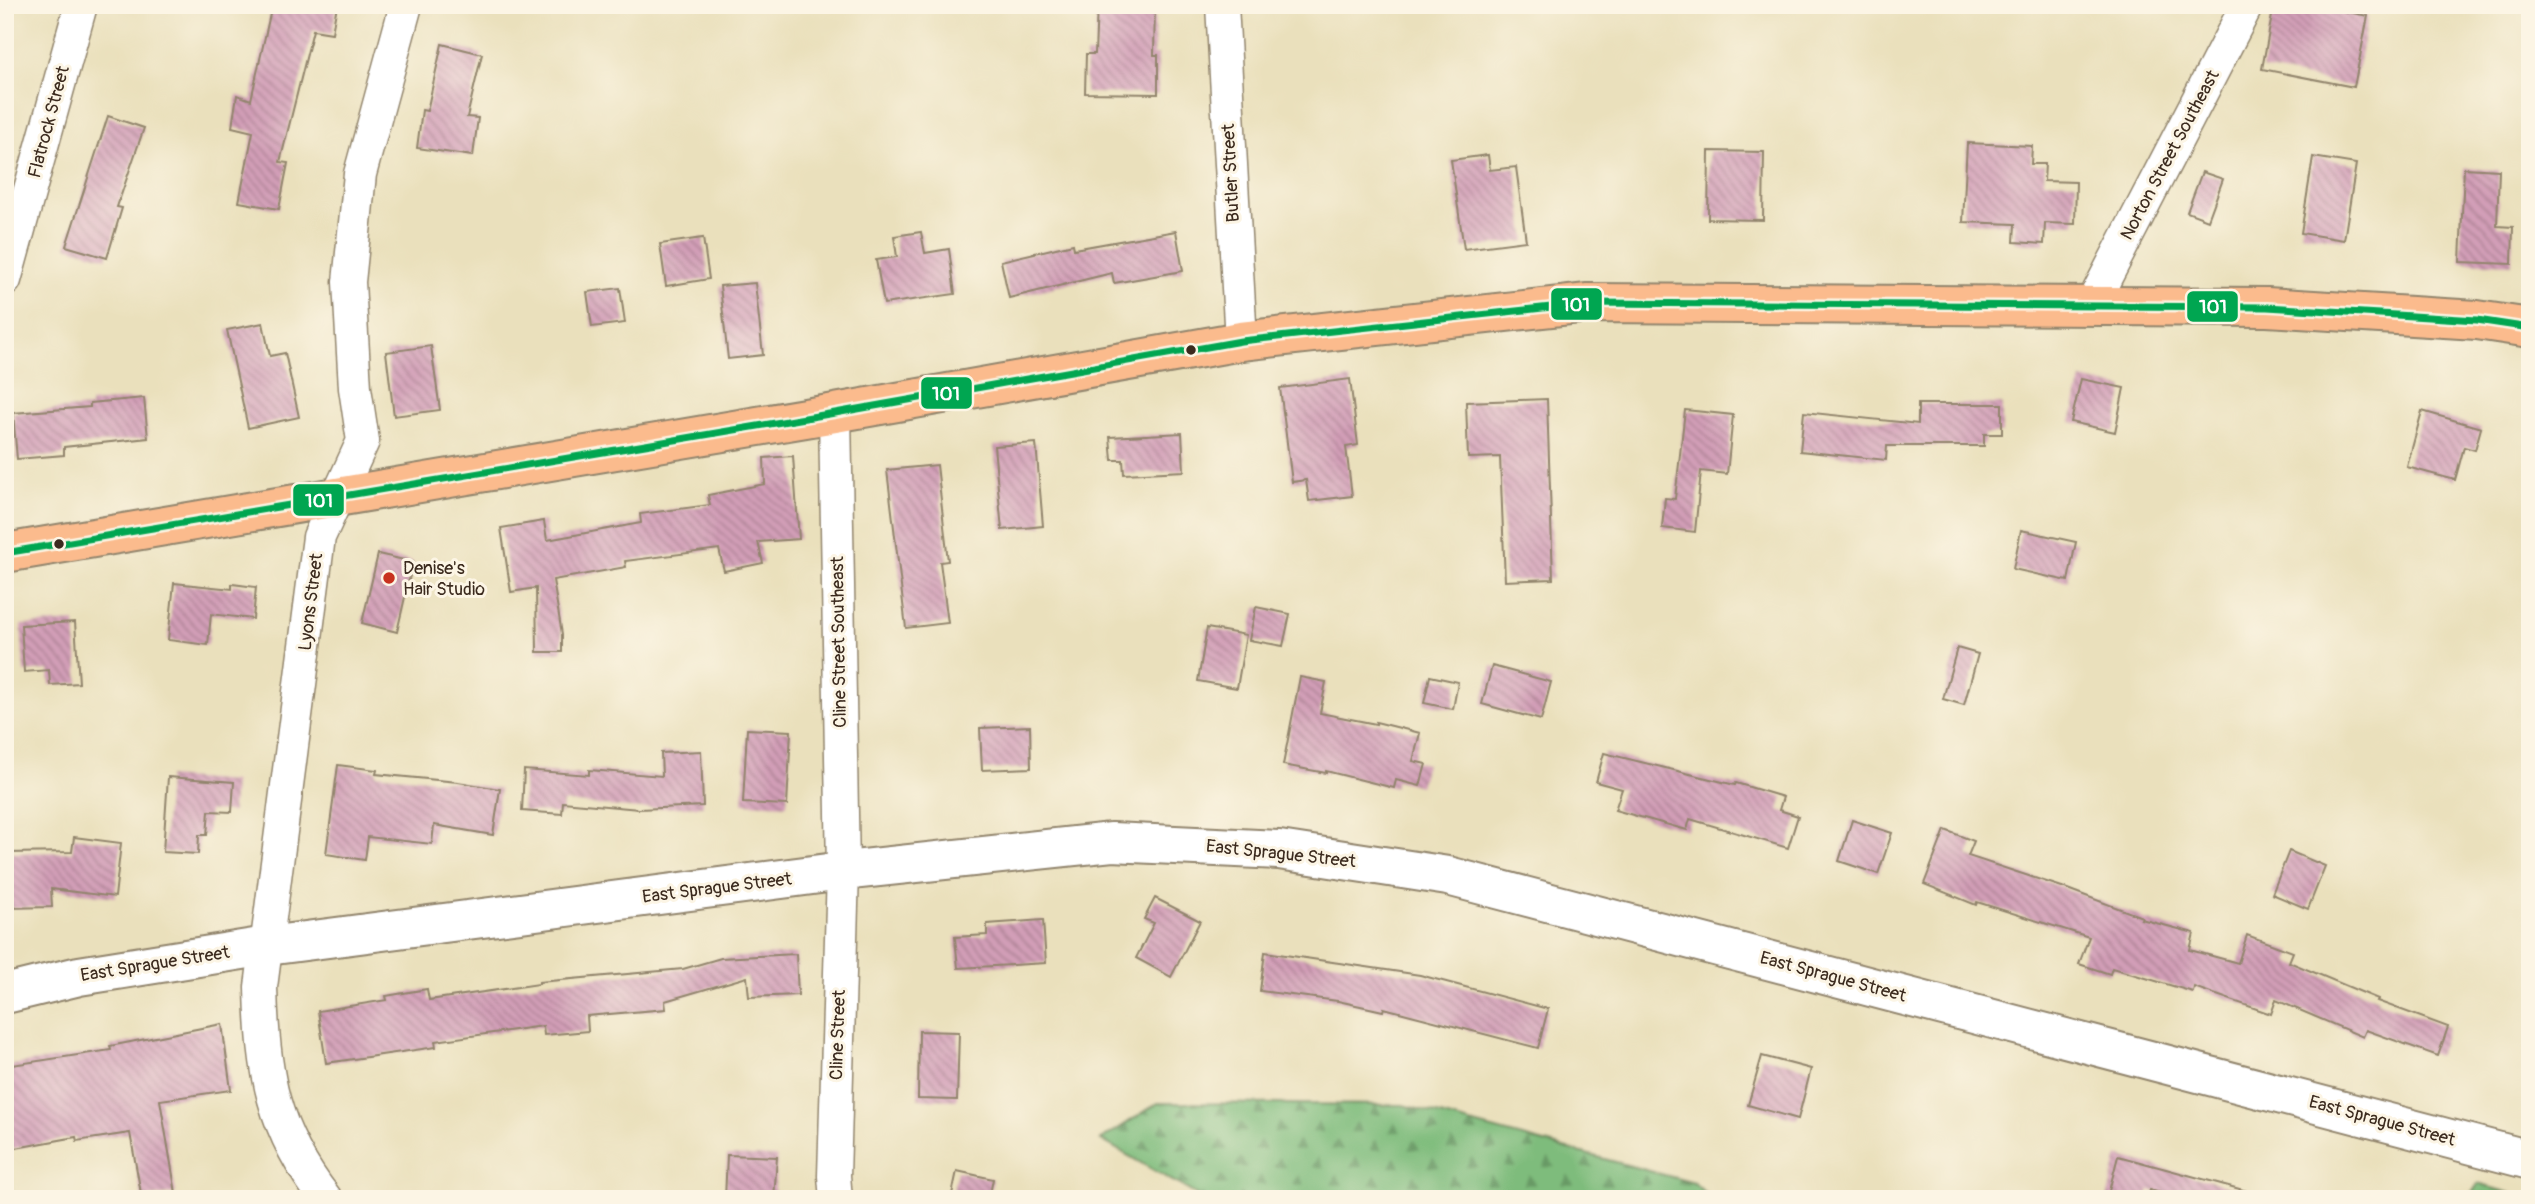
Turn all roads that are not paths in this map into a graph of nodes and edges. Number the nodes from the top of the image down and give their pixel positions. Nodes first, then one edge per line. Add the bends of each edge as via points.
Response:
1 (81, 5) edge
2 (406, 5) edge
3 (1222, 5) edge
4 (2247, 5) edge
5 (5, 280) edge
6 (2092, 304) junction
7 (2530, 328) edge
8 (1241, 341) junction
9 (835, 413) junction
10 (338, 495) junction
11 (5, 553) edge
12 (843, 872) junction
13 (267, 946) junction
14 (5, 994) edge
15 (2530, 1160) edge
16 (327, 1199) edge
17 (836, 1199) edge

1 - 5 street, Flatrock Street
2 - 10 street, Lyons Street via 360,174 349,282 363,441
3 - 8 street, Butler Street
4 - 6 street, Norton Street Southeast
6 - 7 main road via 2286,308 2477,320
6 - 8 main road via 1588,303
8 - 9 main road
9 - 10 main road
9 - 12 street, Cline Street Southeast
10 - 11 main road
10 - 13 street, Lyons Street via 319,537
12 - 13 street, East Sprague Street
12 - 15 street, East Sprague Street via 1112,842 1279,850 1448,876
12 - 17 street, Cline Street
13 - 14 street, East Sprague Street via 79,976
13 - 16 street, Lyons Street via 261,988 262,1043 269,1084 287,1138

